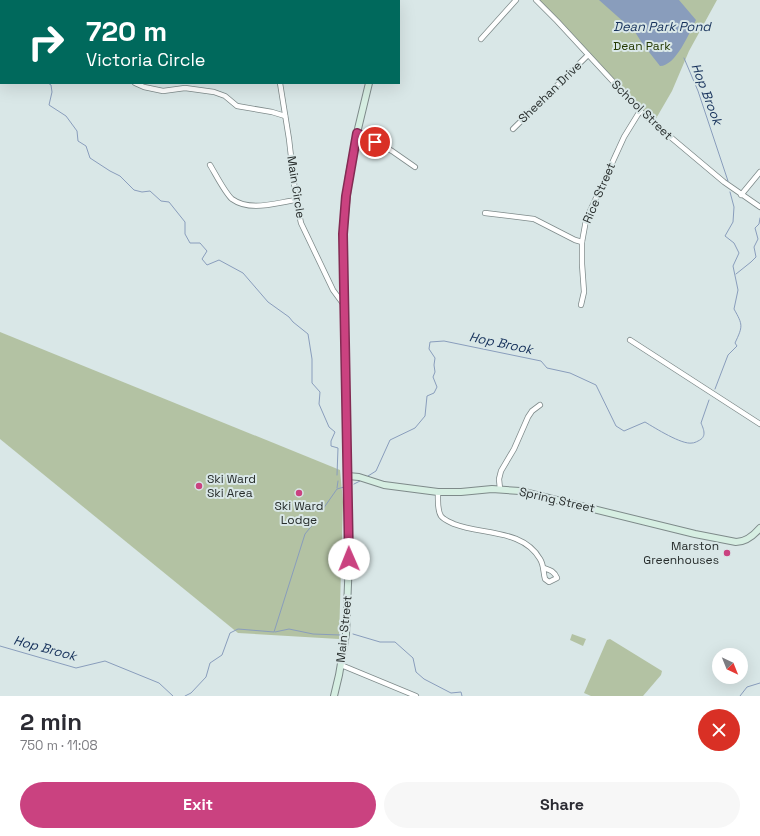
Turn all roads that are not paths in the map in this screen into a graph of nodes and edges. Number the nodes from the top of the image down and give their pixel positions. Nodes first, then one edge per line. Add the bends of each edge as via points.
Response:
1 (516, 0) edge
2 (536, 0) edge
3 (481, 39) dead end
4 (588, 55) junction
5 (137, 84) edge
6 (280, 84) edge
7 (369, 84) edge
8 (640, 111) junction
9 (285, 116) junction
10 (513, 129) dead end
11 (357, 133) junction
12 (210, 164) dead end
13 (415, 167) dead end
14 (760, 172) edge
15 (741, 194) junction
16 (296, 200) junction
17 (760, 206) edge
18 (485, 213) dead end
19 (582, 242) junction
20 (344, 305) junction
21 (581, 305) dead end
22 (630, 340) dead end
23 (540, 405) dead end
24 (760, 424) edge
25 (348, 476) junction
26 (500, 489) junction
27 (438, 492) junction
28 (760, 528) edge
29 (544, 568) dead end
30 (341, 665) junction
31 (334, 696) edge
32 (416, 696) edge

1 - 3 street
2 - 4 street, School Street
4 - 8 street, School Street
4 - 10 street, Sheehan Drive
5 - 9 street via 163,90 185,88 214,92 225,96 237,106
6 - 9 street, Main Circle
7 - 11 main road, Main Street
8 - 15 street, School Street
8 - 19 street, Rice Street via 624,137 588,214
9 - 16 street, Main Circle
11 - 13 street via 392,151
11 - 20 main road, Main Street via 346,196
12 - 16 street via 231,198 246,206
14 - 15 street
15 - 17 street, School Street
16 - 20 street, Main Circle via 303,229 333,290
18 - 19 street via 534,220
19 - 21 street, Rice Street via 584,292
20 - 25 main road, Main Street
22 - 24 street
23 - 26 street via 528,417 501,471 498,479
25 - 27 main road, Spring Street
25 - 30 main road, Main Street via 348,590 346,634
26 - 27 main road, Spring Street
26 - 28 main road, Spring Street via 520,491 724,541 744,541
27 - 29 street via 439,511 443,518 457,525 522,541 534,550
30 - 31 main road, Main Street
30 - 32 street

